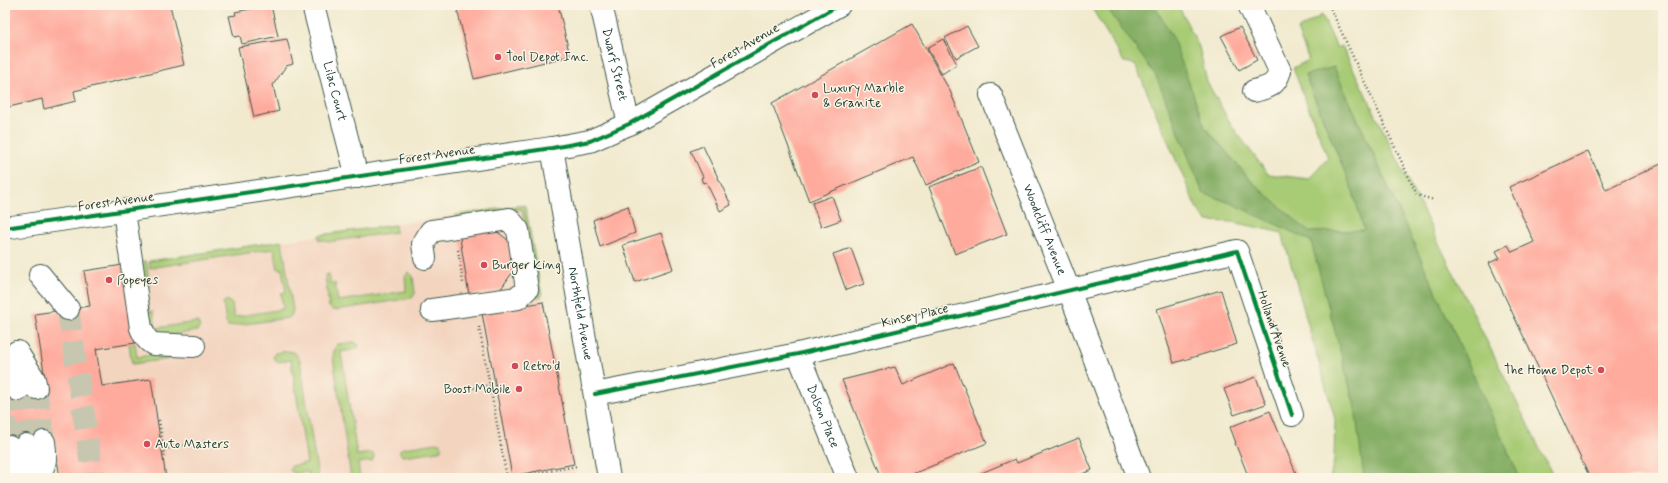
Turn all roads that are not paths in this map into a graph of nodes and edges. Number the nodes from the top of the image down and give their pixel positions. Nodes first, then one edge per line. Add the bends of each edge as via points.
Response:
1 (313, 5) edge
2 (601, 5) edge
3 (839, 5) edge
4 (1249, 5) edge
5 (1254, 91) dead end
6 (991, 95) dead end
7 (629, 124) junction
8 (552, 148) junction
9 (357, 177) junction
10 (124, 211) junction
11 (5, 228) edge
12 (1237, 250) joint
13 (425, 258) dead end
14 (40, 275) dead end
15 (1069, 290) junction
16 (68, 309) tunnel mouth
17 (432, 310) dead end
18 (194, 346) dead end
19 (798, 354) junction
20 (20, 384) edge
21 (596, 394) junction
22 (1292, 414) dead end
23 (22, 477) edge
24 (609, 478) edge
25 (848, 478) edge
26 (1139, 478) edge

1 - 9 street, Lilac Court
2 - 7 street, Dwarf Street
3 - 7 street, Forest Avenue
4 - 5 street via 1280,71 1278,80 1270,86
6 - 15 street, Woodcliff Avenue
7 - 8 street, Forest Avenue via 590,140
8 - 9 street, Forest Avenue
8 - 21 street, Northfield Avenue
9 - 10 street, Forest Avenue
10 - 11 street, Forest Avenue
10 - 18 street via 141,328 147,341 160,346
12 - 15 street, Kinsey Place
12 - 22 street, Holland Avenue
13 - 17 street via 423,244 431,231 509,219 518,230 527,289 518,298
14 - 16 street
15 - 19 street, Kinsey Place
15 - 26 street, Woodcliff Avenue
19 - 21 street, Kinsey Place
19 - 25 street, Dolson Place
20 - 20 street via 34,379 17,352
21 - 24 street, Northfield Avenue
23 - 23 street via 42,470 45,462 26,445

